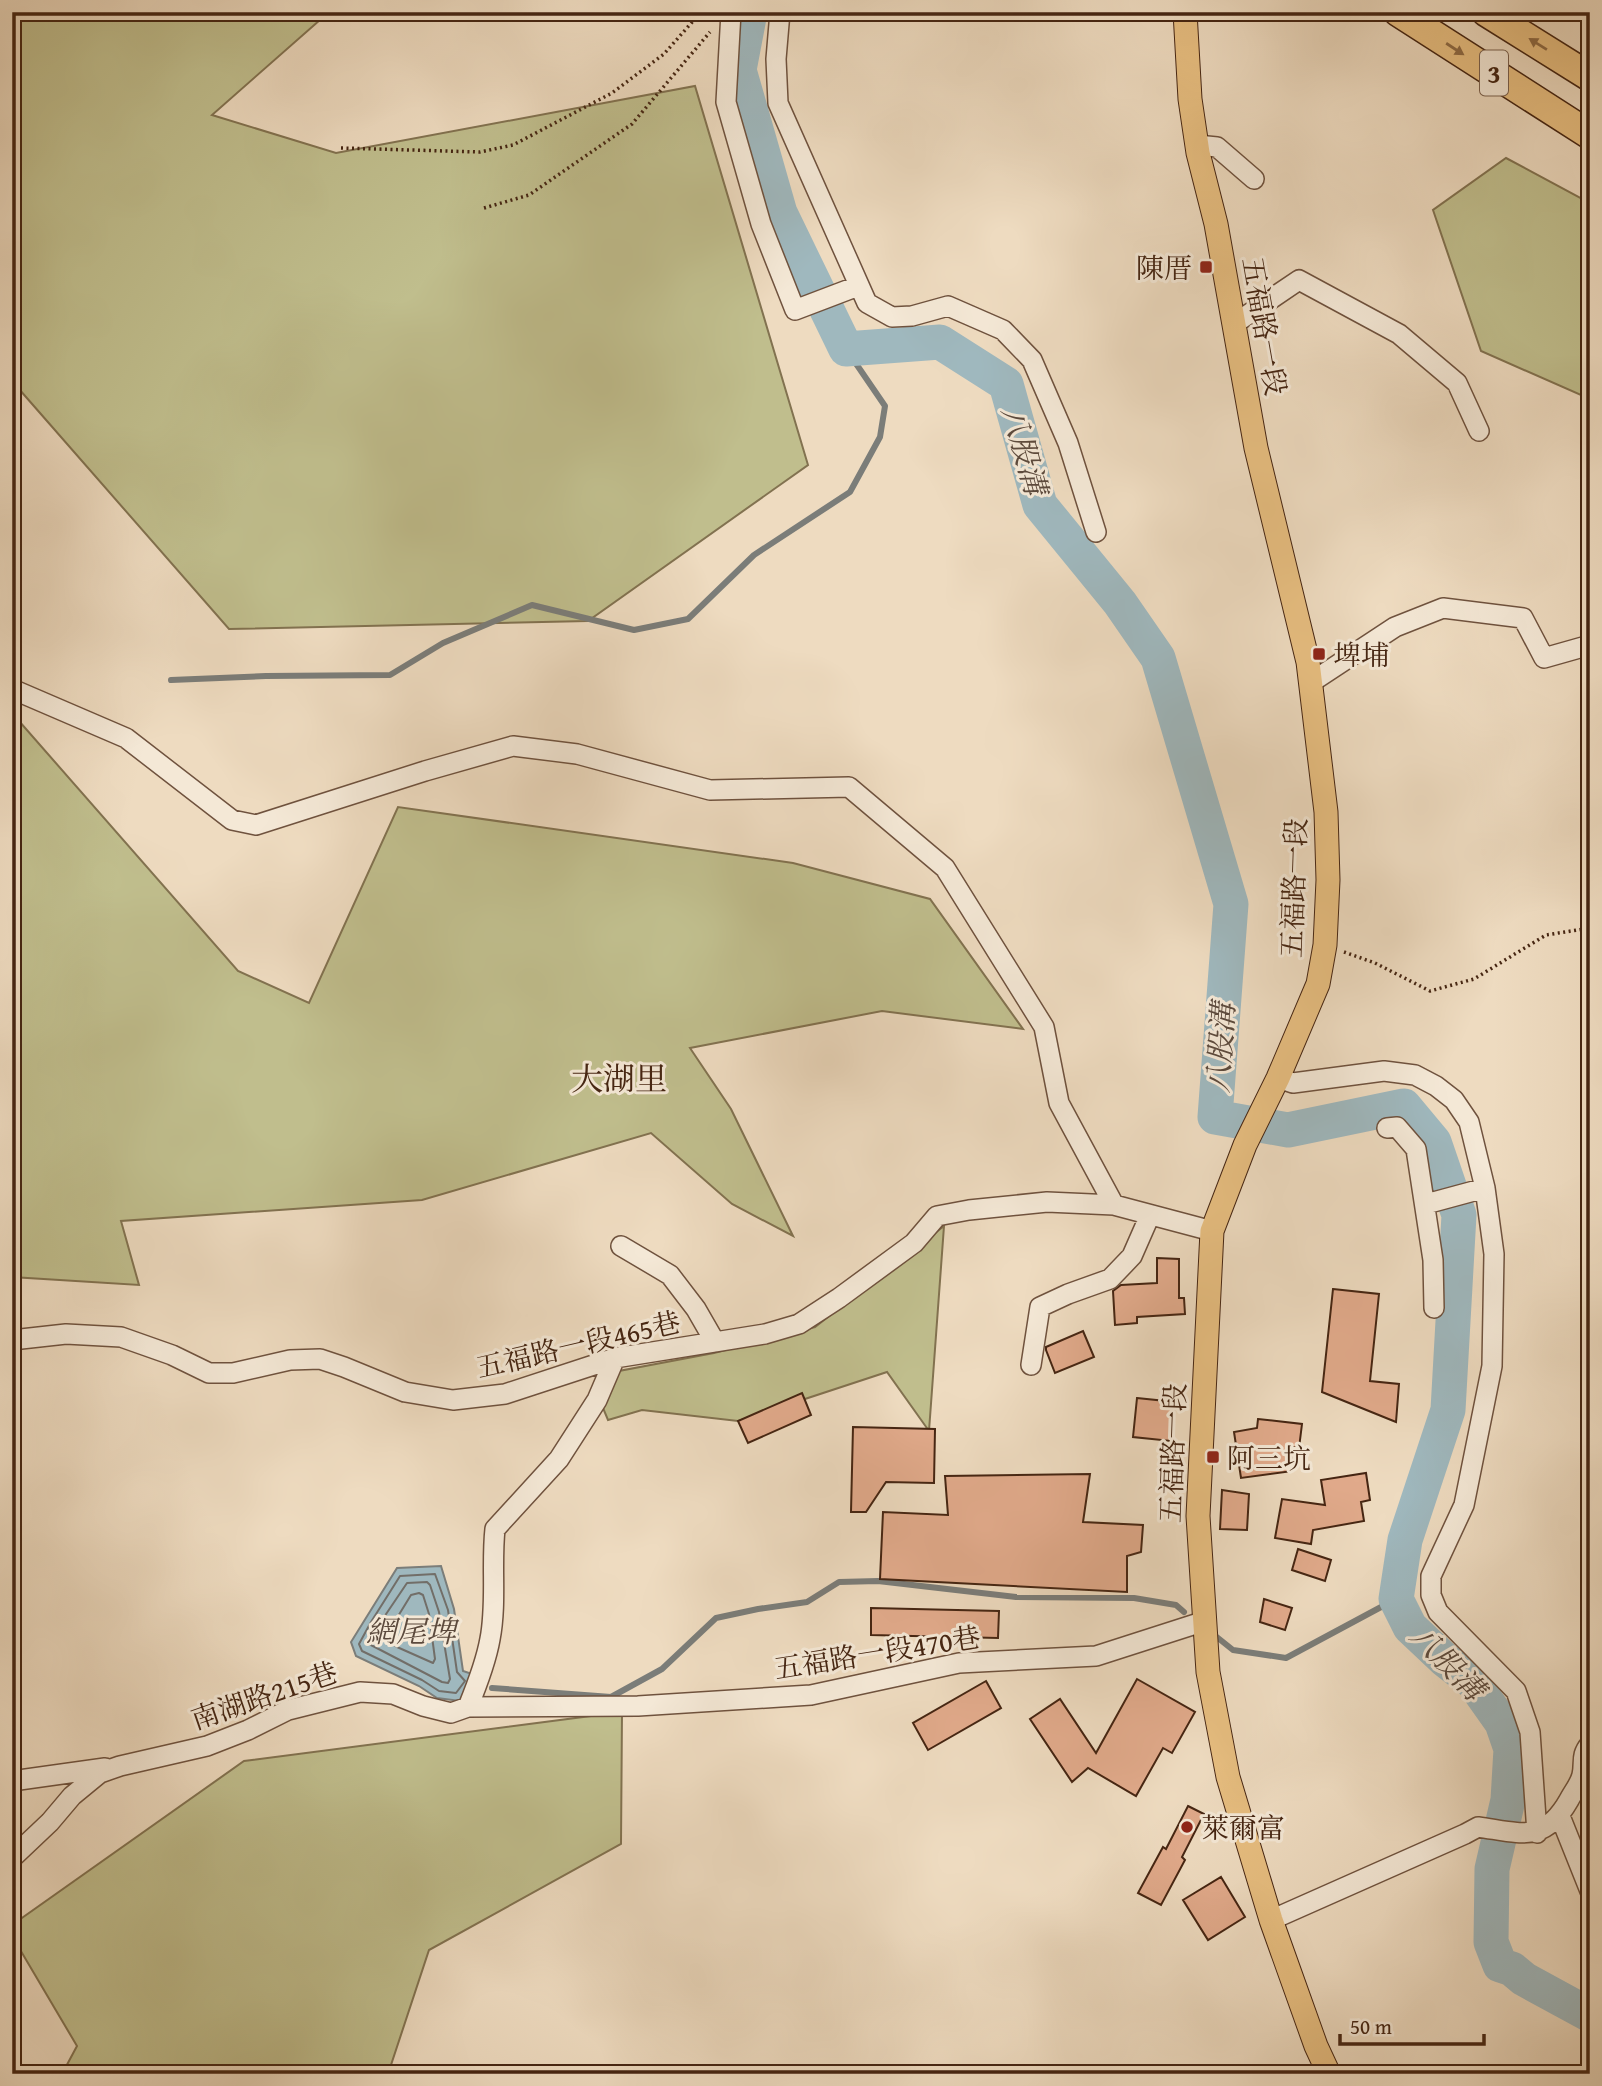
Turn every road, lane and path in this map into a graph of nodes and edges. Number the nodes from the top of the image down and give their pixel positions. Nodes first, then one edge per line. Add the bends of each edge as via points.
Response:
1 (701, 12) edge
2 (731, 12) edge
3 (780, 12) edge
4 (1185, 12) edge
5 (1398, 12) edge
6 (1486, 12) edge
7 (710, 33) dead end
8 (1590, 77) edge
9 (1590, 135) edge
10 (1197, 145) junction
11 (341, 148) dead end
12 (1254, 178) dead end
13 (484, 208) dead end
14 (858, 286) dead end
15 (1234, 324) junction
16 (1479, 431) dead end
17 (1096, 532) dead end
18 (1590, 645) edge
19 (1310, 683) junction
20 (12, 689) edge
21 (1590, 928) edge
22 (1325, 945) junction
23 (1278, 1078) junction
24 (1387, 1128) dead end
25 (1485, 1189) junction
26 (1426, 1204) junction
27 (1114, 1205) junction
28 (1150, 1215) junction
29 (1212, 1231) junction
30 (621, 1246) dead end
31 (1434, 1307) dead end
32 (12, 1340) edge
33 (715, 1342) junction
34 (615, 1358) junction
35 (1031, 1365) dead end
36 (1205, 1621) junction
37 (468, 1707) junction
38 (1590, 1744) edge
39 (120, 1766) junction
40 (12, 1781) edge
41 (1560, 1816) junction
42 (1537, 1833) junction
43 (12, 1858) edge
44 (1590, 1891) edge
45 (1271, 1920) junction
46 (1329, 2074) edge

1 - 11 path via 664,54 612,93 513,145 480,152
2 - 14 lane via 726,102 761,224 795,310
3 - 17 lane via 778,103 867,303 892,317 948,306 1003,330 1032,360 1069,443
4 - 10 main road, 五福路一段
5 -> 9 highway, 3
8 -> 6 highway, 3
7 - 13 path via 632,124 529,195
10 - 12 lane via 1217,147
10 - 15 main road, 五福路一段
15 - 16 lane via 1299,279 1399,334 1419,350 1457,383
15 - 19 main road, 五福路一段 via 1256,448
18 - 19 lane via 1544,658 1523,618 1443,608 1395,627
19 - 22 main road, 五福路一段 via 1326,812
20 - 27 lane via 126,738 232,820 256,825 513,746 577,754 710,790 849,786 945,868 1044,1027 1059,1103
21 - 22 path via 1546,935 1474,979 1430,991 1375,962
22 - 23 main road, 五福路一段 via 1318,984
23 - 25 lane via 1293,1083 1384,1071 1415,1075 1436,1086 1454,1100 1469,1122
23 - 29 main road, 五福路一段 via 1245,1145
24 - 26 lane via 1397,1127 1416,1149
25 - 26 lane
25 - 42 lane via 1494,1254 1492,1366 1464,1505 1431,1576 1431,1595 1438,1612 1516,1690 1530,1732
26 - 31 lane
27 - 28 lane, 五福路一段465巷
27 - 33 lane, 五福路一段465巷 via 1047,1202 937,1216 914,1243 799,1324
28 - 29 lane, 五福路一段465巷
28 - 35 lane via 1132,1256 1110,1279 1040,1307
29 - 36 main road, 五福路一段 via 1198,1517
30 - 33 lane via 670,1275
32 - 34 lane, 五福路一段465巷 via 66,1334 121,1337 209,1373 320,1359 405,1392 453,1400 505,1394
33 - 34 lane, 五福路一段465巷
34 - 37 lane via 597,1400 559,1459 495,1529 491,1639
36 - 37 lane, 五福路一段470巷 via 1096,1656 960,1663 811,1695 638,1706
36 - 45 main road, 五福路一段 via 1208,1672 1228,1776
37 - 39 lane, 南湖路215巷 via 451,1713 393,1694 360,1692 288,1710 207,1746
38 - 41 lane via 1583,1752 1581,1777
39 - 40 lane
39 - 43 lane, 南湖路215巷 via 100,1773 72,1796
41 - 42 lane
41 - 44 lane
42 - 45 lane via 1478,1827
45 - 46 main road, 五福路一段

